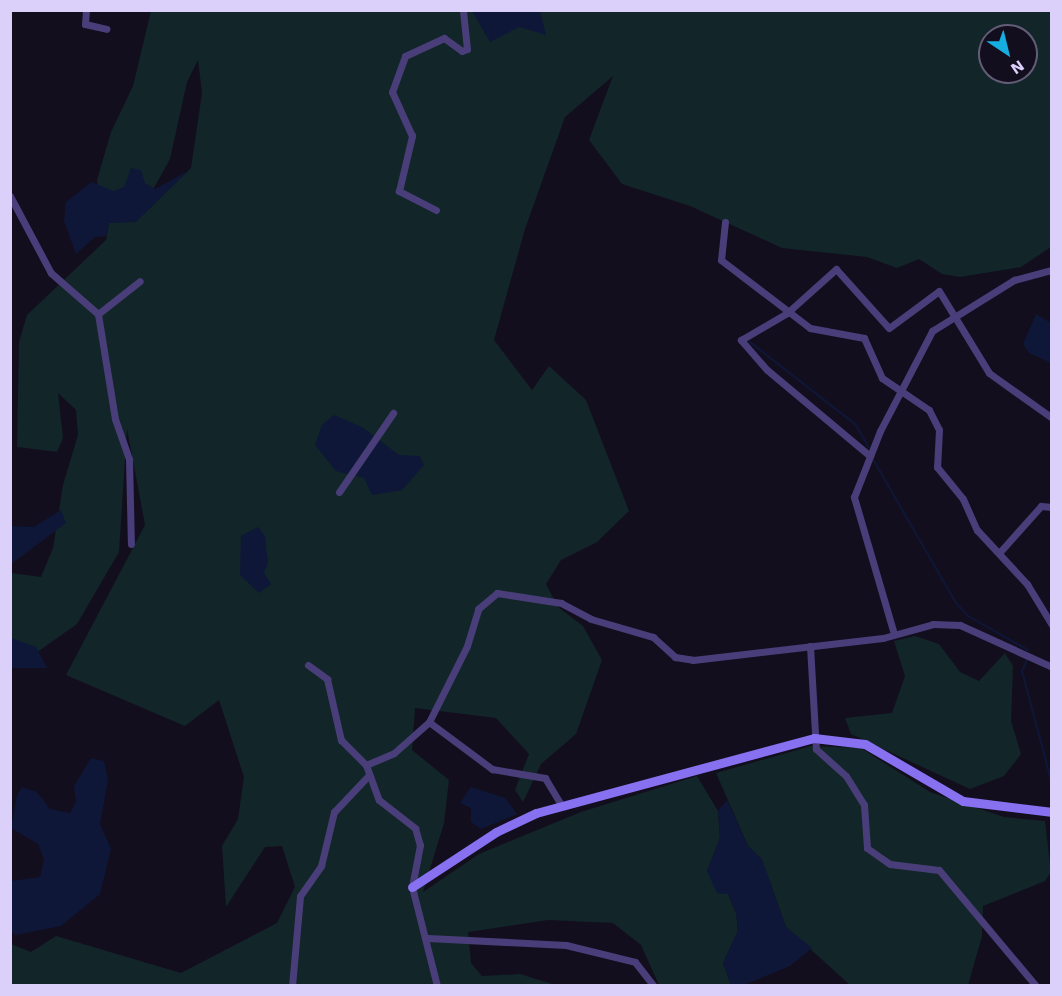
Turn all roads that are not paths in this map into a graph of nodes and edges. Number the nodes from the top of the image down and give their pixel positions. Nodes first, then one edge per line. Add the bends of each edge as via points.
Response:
1 (86, 10) edge
2 (463, 10) edge
3 (106, 29) dead end
4 (10, 196) edge
5 (436, 210) dead end
6 (725, 222) dead end
7 (1052, 270) edge
8 (140, 281) dead end
9 (787, 313) junction
10 (98, 314) junction
11 (958, 316) junction
12 (900, 386) junction
13 (393, 413) dead end
14 (1052, 418) edge
15 (870, 456) junction
16 (339, 492) dead end
17 (1052, 507) edge
18 (131, 544) dead end
19 (999, 553) junction
20 (1052, 625) edge
21 (894, 634) junction
22 (810, 646) junction
23 (308, 664) dead end
24 (1052, 667) edge
25 (429, 722) junction
26 (814, 738) junction
27 (366, 765) junction
28 (367, 777) junction
29 (562, 807) junction
30 (1052, 812) edge
31 (412, 887) junction
32 (428, 938) junction
33 (292, 986) edge
34 (437, 986) edge
35 (654, 986) edge
36 (1036, 986) edge

1 - 3 street via 85,24
2 - 5 street via 467,49 462,51 444,38 399,62 392,92 412,136 399,191
4 - 10 street via 51,273
6 - 9 street via 721,260 766,291
7 - 11 street via 1014,280
8 - 10 street
9 - 11 street via 836,269 890,328 939,291
9 - 12 street via 810,328 864,338 874,368
9 - 15 street via 741,340 747,352
10 - 18 street via 115,419 129,459
11 - 12 street via 932,332
11 - 14 street via 989,373
12 - 15 street
12 - 19 street via 932,416 939,430 937,467 963,500 977,530
13 - 16 street
15 - 21 street via 854,497
17 - 19 street via 1041,506
19 - 20 street via 1027,584
21 - 22 street
21 - 24 street via 933,624 960,625
22 - 25 street via 693,660 675,657 653,637 591,619 561,603 497,593 480,605 467,645
22 - 26 street
23 - 27 street via 327,680 334,695 341,740
25 - 27 street via 394,753
25 - 29 street via 492,769 545,778
26 - 29 street
26 - 30 street via 866,744 963,801
26 - 36 street via 820,757 846,776 864,805 867,848 890,864 939,870
27 - 28 street
28 - 31 street via 379,800 415,828 420,845 411,871
28 - 33 street via 334,812 321,866 300,896
29 - 31 street via 496,832
31 - 32 street
32 - 34 street
32 - 35 street via 566,945 635,962

